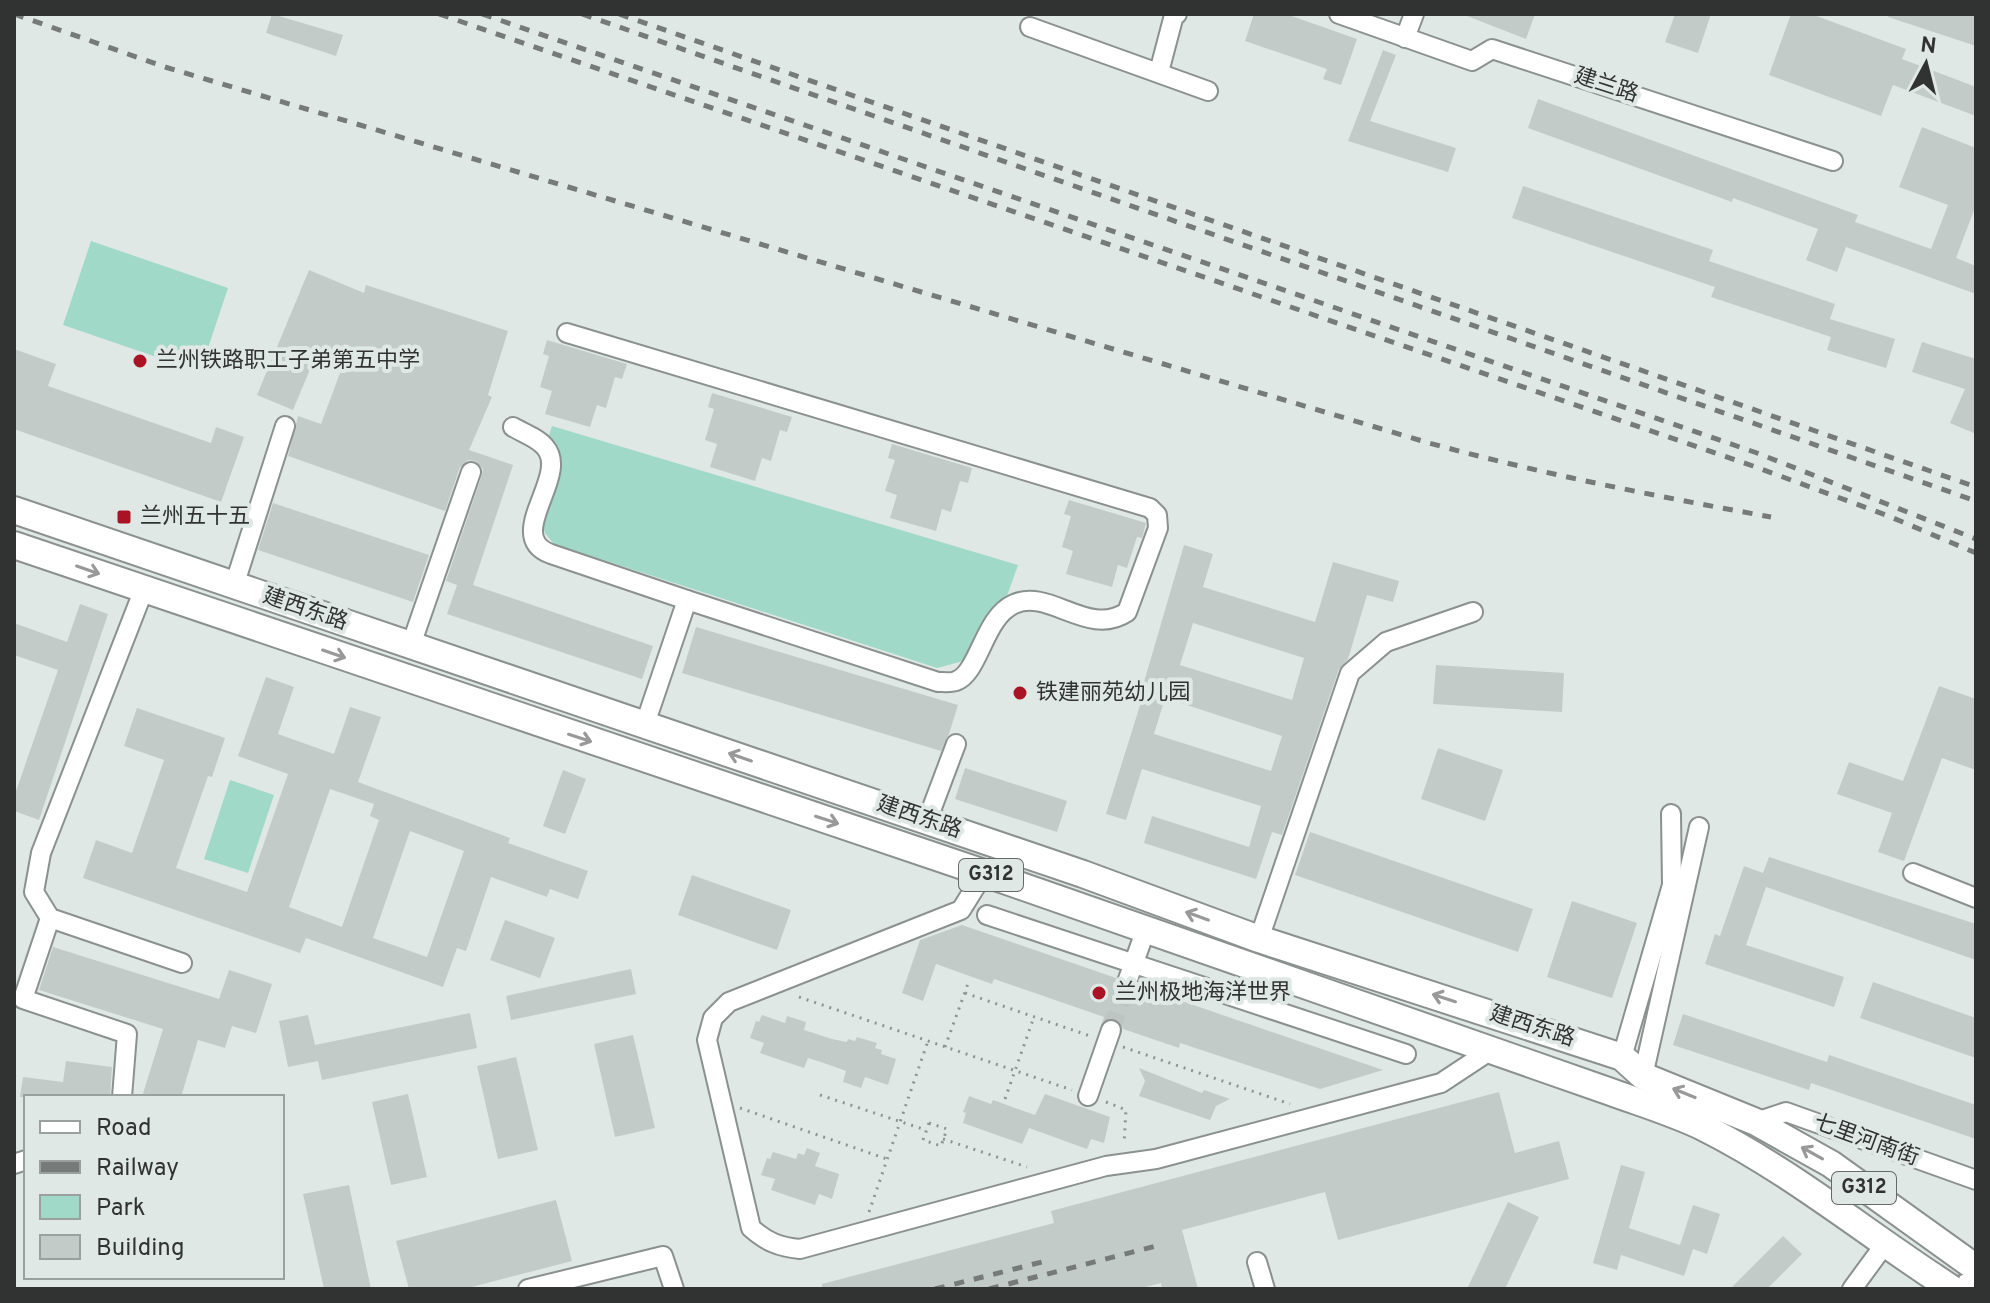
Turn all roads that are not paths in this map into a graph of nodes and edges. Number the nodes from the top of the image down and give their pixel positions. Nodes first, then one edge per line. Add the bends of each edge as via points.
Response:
1 (1177, 14) edge
2 (1339, 14) edge
3 (1414, 14) edge
4 (1030, 27) dead end
5 (1405, 38) junction
6 (1159, 72) junction
7 (1208, 91) dead end
8 (1833, 161) dead end
9 (567, 333) dead end
10 (285, 426) dead end
11 (513, 427) dead end
12 (471, 472) dead end
13 (14, 510) edge
14 (14, 545) edge
15 (234, 586) junction
16 (144, 589) junction
17 (687, 600) junction
18 (1473, 612) dead end
19 (411, 645) junction
20 (645, 724) junction
21 (956, 744) dead end
22 (1671, 814) dead end
23 (927, 821) junction
24 (1699, 827) dead end
25 (984, 873) junction
26 (1913, 873) dead end
27 (1976, 898) edge
28 (987, 915) dead end
29 (50, 918) junction
30 (1146, 929) junction
31 (1259, 939) junction
32 (182, 963) dead end
33 (1134, 964) junction
34 (1127, 982) tunnel mouth
35 (1109, 1036) tunnel mouth
36 (1491, 1050) junction
37 (1406, 1054) dead end
38 (1622, 1057) junction
39 (1643, 1076) junction
40 (122, 1095) edge
41 (1088, 1096) road end
42 (1756, 1122) junction
43 (1976, 1180) edge
44 (1885, 1244) junction
45 (1257, 1262) dead end
46 (1973, 1270) edge
47 (1946, 1285) edge
48 (528, 1289) edge
49 (674, 1289) edge
50 (1265, 1289) edge
51 (1852, 1289) edge

1 - 6 street
2 - 5 street, 建兰路
3 - 5 street
4 - 6 street
5 - 8 street, 建兰路 via 1472,61 1492,49
6 - 7 street
9 - 17 street via 1150,508 1157,515 1158,528 1127,612 1102,622 1020,601 1005,608 957,681 938,682
10 - 15 street
11 - 17 street via 546,448 552,463 533,526 538,547
12 - 19 street
13 - 15 highway, 建西东路 / G312
14 -> 16 highway, 建西东路 / G312
15 - 19 highway, 建西东路 / G312
16 -> 25 highway, 建西东路 / G312
16 - 29 street via 41,853 34,892
17 - 20 street
18 - 31 street via 1386,642 1350,673
19 - 20 highway, 建西东路 / G312
23 -> 20 highway, 建西东路 / G312
21 - 23 street
22 - 38 street via 1672,885
31 -> 23 highway, 建西东路 / G312
24 - 39 street
25 - 30 highway, 建西东路 / G312
25 - 36 street via 961,910 720,1009 707,1040 751,1228 773,1244 800,1249 1441,1083
26 - 27 street
28 - 33 street
29 - 32 street
29 - 40 street via 23,999 127,1034
30 - 33 street
30 - 36 highway, 建西东路 / G312
38 -> 31 highway, 建西东路 / G312
33 - 34 street
33 - 37 street
35 - 41 street
36 - 44 highway, 建西东路 / G312 via 1701,1126 1831,1204
38 - 39 highway, 建西东路 / G312
42 -> 39 highway, 建西东路 / G312
42 - 43 street, 七里河南街 via 1786,1112
46 -> 42 highway, 建西东路 / G312 via 1831,1164
44 - 47 highway, 建西东路 / G312
44 - 51 street
45 - 50 street
46 - 47 street
48 - 49 street via 663,1256

